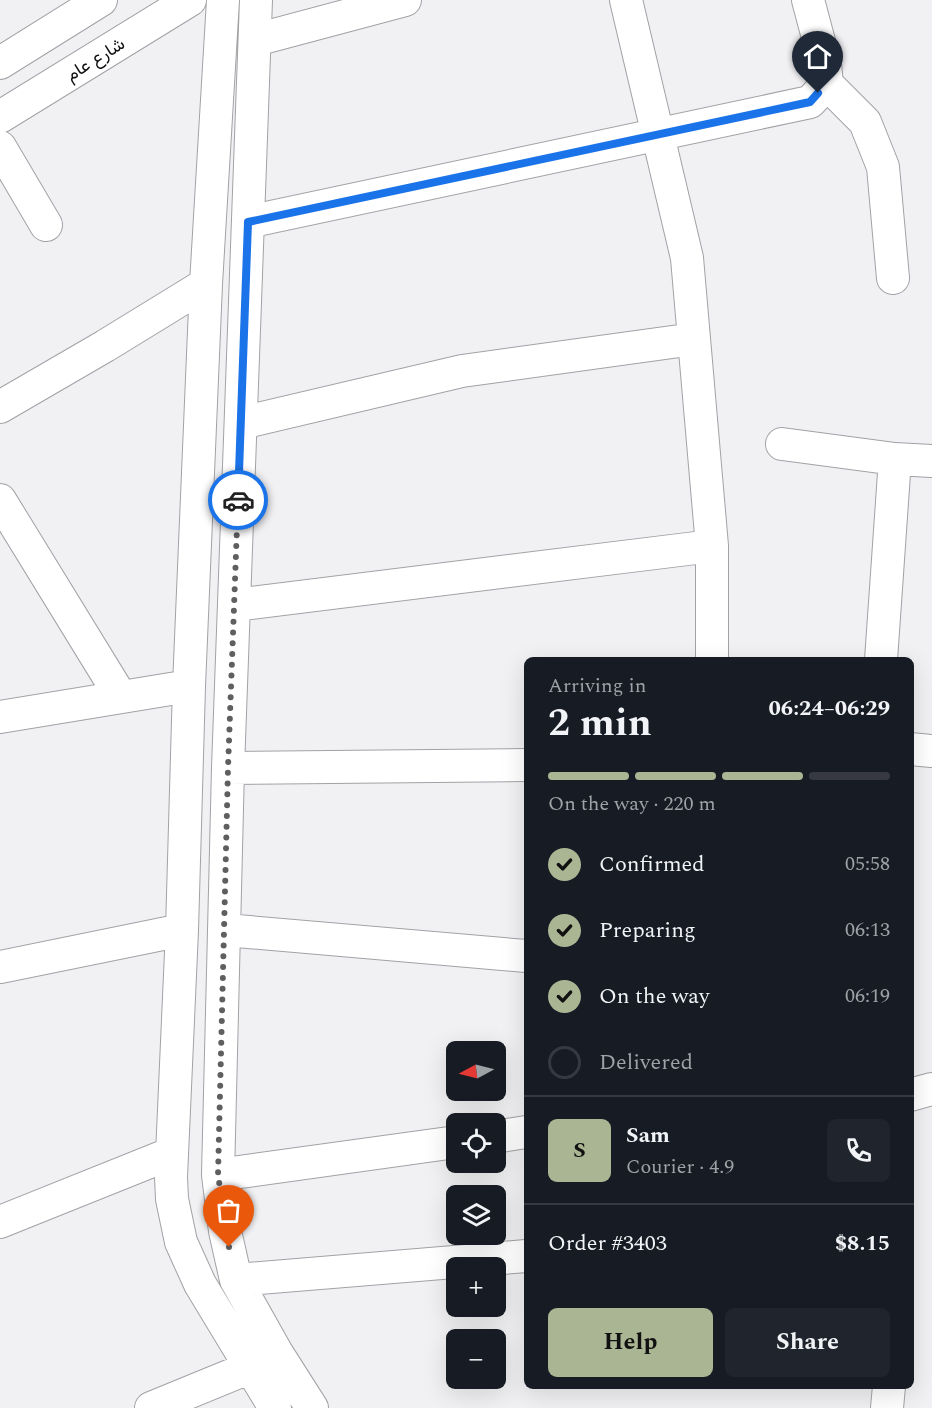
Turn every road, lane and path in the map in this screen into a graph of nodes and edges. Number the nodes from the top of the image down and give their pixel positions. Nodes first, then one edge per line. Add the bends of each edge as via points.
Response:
1 (101, 0) edge
2 (190, 0) edge
3 (223, 0) edge
4 (256, 0) edge
5 (405, 0) edge
6 (626, 0) edge
7 (808, 0) edge
8 (255, 40) junction
9 (0, 63) edge
10 (827, 84) junction
11 (0, 117) edge
12 (659, 134) junction
13 (0, 147) edge
14 (248, 222) junction
15 (46, 225) dead end
16 (893, 278) dead end
17 (206, 284) junction
18 (694, 339) junction
19 (0, 406) edge
20 (241, 423) junction
21 (782, 444) dead end
22 (895, 459) junction
23 (932, 461) edge
24 (0, 500) edge
25 (712, 546) junction
26 (234, 605) junction
27 (712, 657) edge
28 (881, 657) edge
29 (189, 686) junction
30 (121, 697) junction
31 (0, 717) edge
32 (914, 749) edge
33 (932, 752) edge
34 (524, 765) edge
35 (228, 768) junction
36 (182, 930) junction
37 (225, 930) junction
38 (524, 956) edge
39 (0, 967) edge
40 (932, 1089) edge
41 (914, 1094) edge
42 (524, 1132) edge
43 (506, 1135) edge
44 (446, 1143) edge
45 (172, 1153) junction
46 (218, 1175) junction
47 (0, 1222) edge
48 (524, 1256) edge
49 (236, 1280) junction
50 (251, 1367) junction
51 (889, 1389) edge
52 (151, 1408) edge
53 (275, 1408) edge
54 (312, 1408) edge
55 (888, 1408) edge

1 - 9 street
2 - 11 street, شارع عام
3 - 17 street
4 - 8 street
5 - 8 street
6 - 12 street
7 - 10 street
8 - 14 street
10 - 12 street via 810,102
10 - 16 street via 865,122 883,167
12 - 14 street
12 - 18 street via 687,258
13 - 15 street
14 - 20 street
17 - 19 street
17 - 29 street
18 - 20 street via 462,370
18 - 25 street
20 - 26 street
21 - 22 street
22 - 23 street
22 - 28 street
24 - 30 street
25 - 26 street
25 - 27 street
26 - 35 street
29 - 30 street
29 - 36 street
30 - 31 street
32 - 33 street
34 - 35 street
35 - 37 street
36 - 39 street
36 - 45 street
37 - 38 street
37 - 46 street
40 - 41 street
42 - 43 street
44 - 46 street
45 - 47 street
45 - 50 street via 172,1199 181,1242 200,1284
46 - 49 street
48 - 49 street
49 - 54 street
50 - 52 street
50 - 53 street
51 - 55 street

